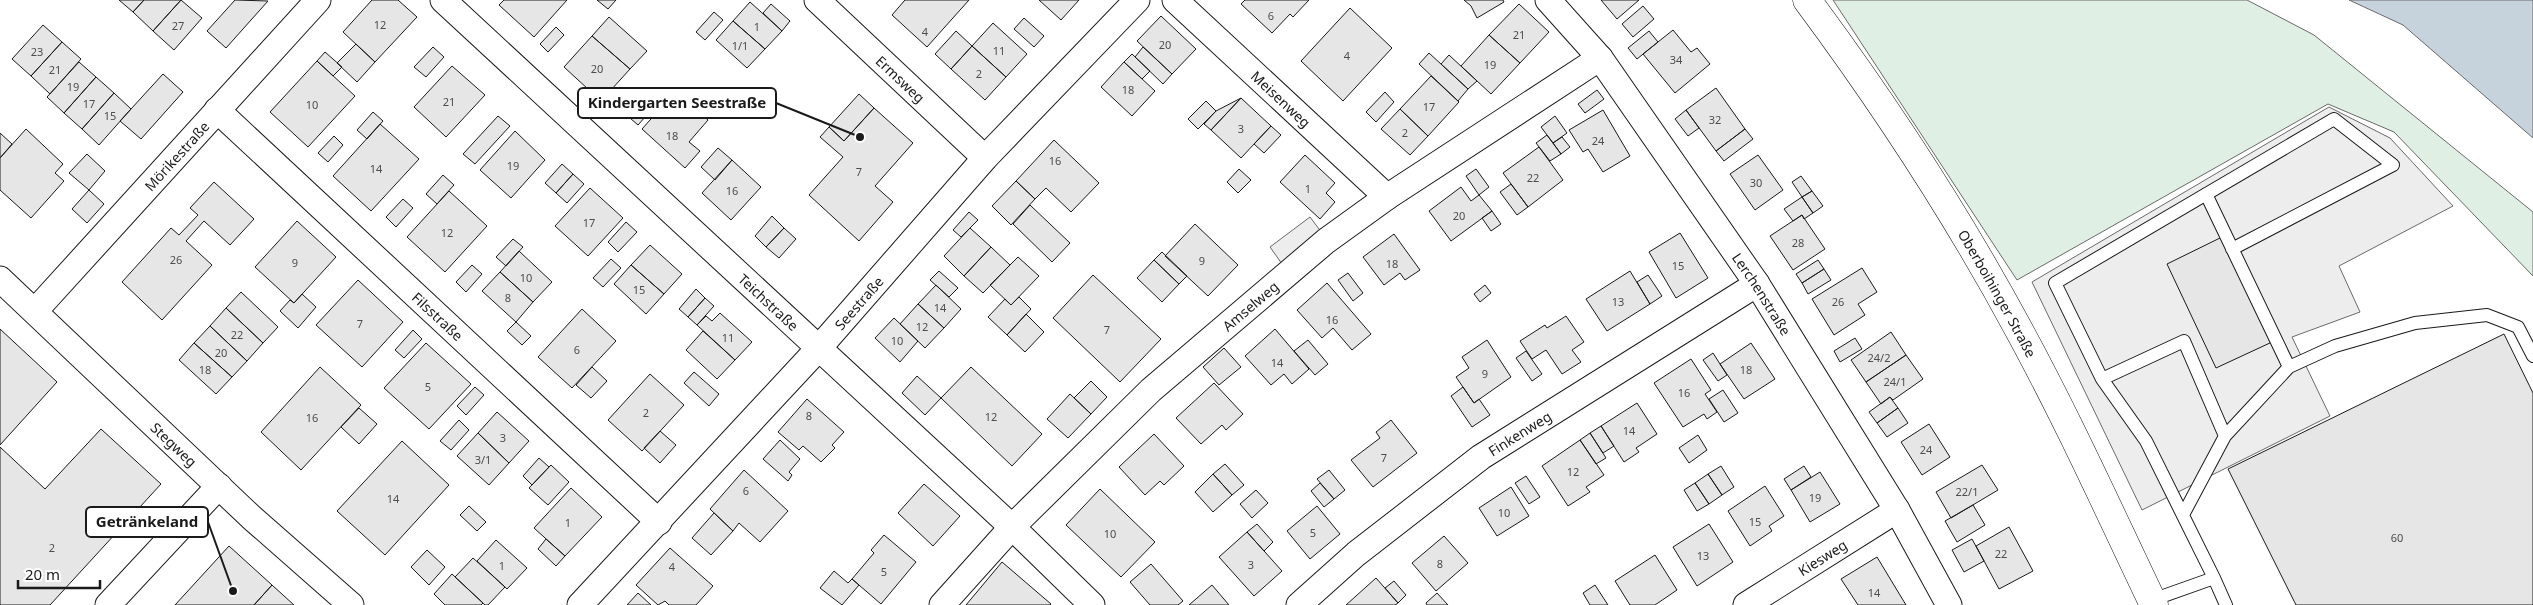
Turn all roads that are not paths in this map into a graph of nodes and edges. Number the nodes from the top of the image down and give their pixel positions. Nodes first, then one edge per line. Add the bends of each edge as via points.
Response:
1 (318, 0) edge
2 (443, 0) edge
3 (817, 0) edge
4 (1137, 0) edge
5 (1175, 0) edge
6 (1548, 0) edge
7 (1807, 0) edge
8 (1600, 58) junction
9 (217, 110) junction
10 (985, 158) junction
11 (2206, 194) junction
12 (1387, 197) junction
13 (2232, 249) junction
14 (0, 279) edge
15 (1757, 284) junction
16 (35, 311) junction
17 (818, 349) junction
18 (2533, 356) edge
19 (2289, 367) junction
20 (2102, 380) junction
21 (2226, 436) junction
22 (219, 486) junction
23 (1898, 510) junction
24 (2184, 513) junction
25 (659, 522) junction
26 (1012, 527) junction
27 (2214, 578) junction
28 (2153, 603) edge
29 (108, 605) edge
30 (351, 605) edge
31 (580, 605) edge
32 (942, 605) edge
33 (1092, 605) edge
34 (1299, 605) edge
35 (1746, 605) edge
36 (1949, 605) edge
37 (2226, 605) edge

1 - 9 street, Mörikestraße
2 - 17 street, Teichstraße
3 - 10 street, Ermsweg
4 - 10 street, Seestraße
5 - 12 street, Meisenweg
6 - 8 street, Lerchenstraße
7 - 28 main road, Oberboihinger Straße via 1863,75 1970,244 2079,446
8 - 12 street, Amselweg
8 - 15 street, Lerchenstraße
9 - 16 street, Mörikestraße
9 - 25 street, Filsstraße
10 - 17 street, Seestraße
11 - 13 lane
11 - 13 lane via 2334,119 2393,165
11 - 20 lane via 2055,282
12 - 26 street, Amselweg via 1326,241 1150,390
13 - 19 lane
14 - 16 street, Stegweg
15 - 23 street, Lerchenstraße
15 - 34 street, Finkenweg via 1481,457 1356,554
16 - 22 street, Stegweg
17 - 25 street, Seestraße
17 - 26 street, Teichstraße
18 - 19 lane via 2518,326 2487,315 2415,323 2335,346
19 - 21 lane
20 - 21 lane via 2184,341
20 - 24 lane via 2146,441
21 - 24 lane
22 - 29 street
22 - 30 street, Stegweg
23 - 35 street, Kiesweg
23 - 36 street, Lerchenstraße
24 - 27 lane
25 - 31 street, Seestraße
26 - 32 street, Amselweg
26 - 33 street, Teichstraße
27 - 28 lane
27 - 37 lane

